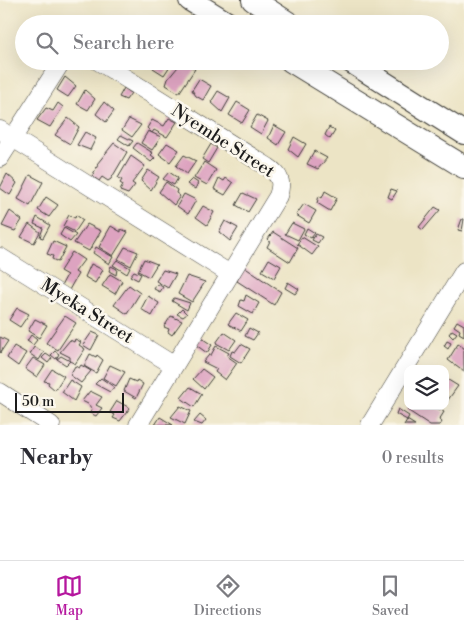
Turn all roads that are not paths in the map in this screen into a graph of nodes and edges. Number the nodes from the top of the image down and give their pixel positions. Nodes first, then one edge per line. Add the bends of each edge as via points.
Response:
1 (190, 0) edge
2 (252, 0) edge
3 (214, 15) edge
4 (276, 15) edge
5 (55, 70) edge
6 (113, 70) edge
7 (306, 70) edge
8 (364, 70) edge
9 (464, 133) edge
10 (6, 134) edge
11 (0, 158) edge
12 (464, 167) edge
13 (0, 257) edge
14 (464, 271) edge
15 (230, 274) junction
16 (173, 365) junction
17 (0, 392) edge
18 (51, 425) edge
19 (138, 425) edge
20 (370, 425) edge

1 - 3 main road
2 - 4 main road
5 - 10 street
6 - 15 street, Nyembe Street via 276,172 280,179 278,196
7 - 12 main road
8 - 9 main road
10 - 11 street
10 - 15 street
13 - 16 street, Myeka Street
14 - 20 street
15 - 16 street, Nyembe Street
16 - 19 street, Nyembe Street
17 - 18 street

